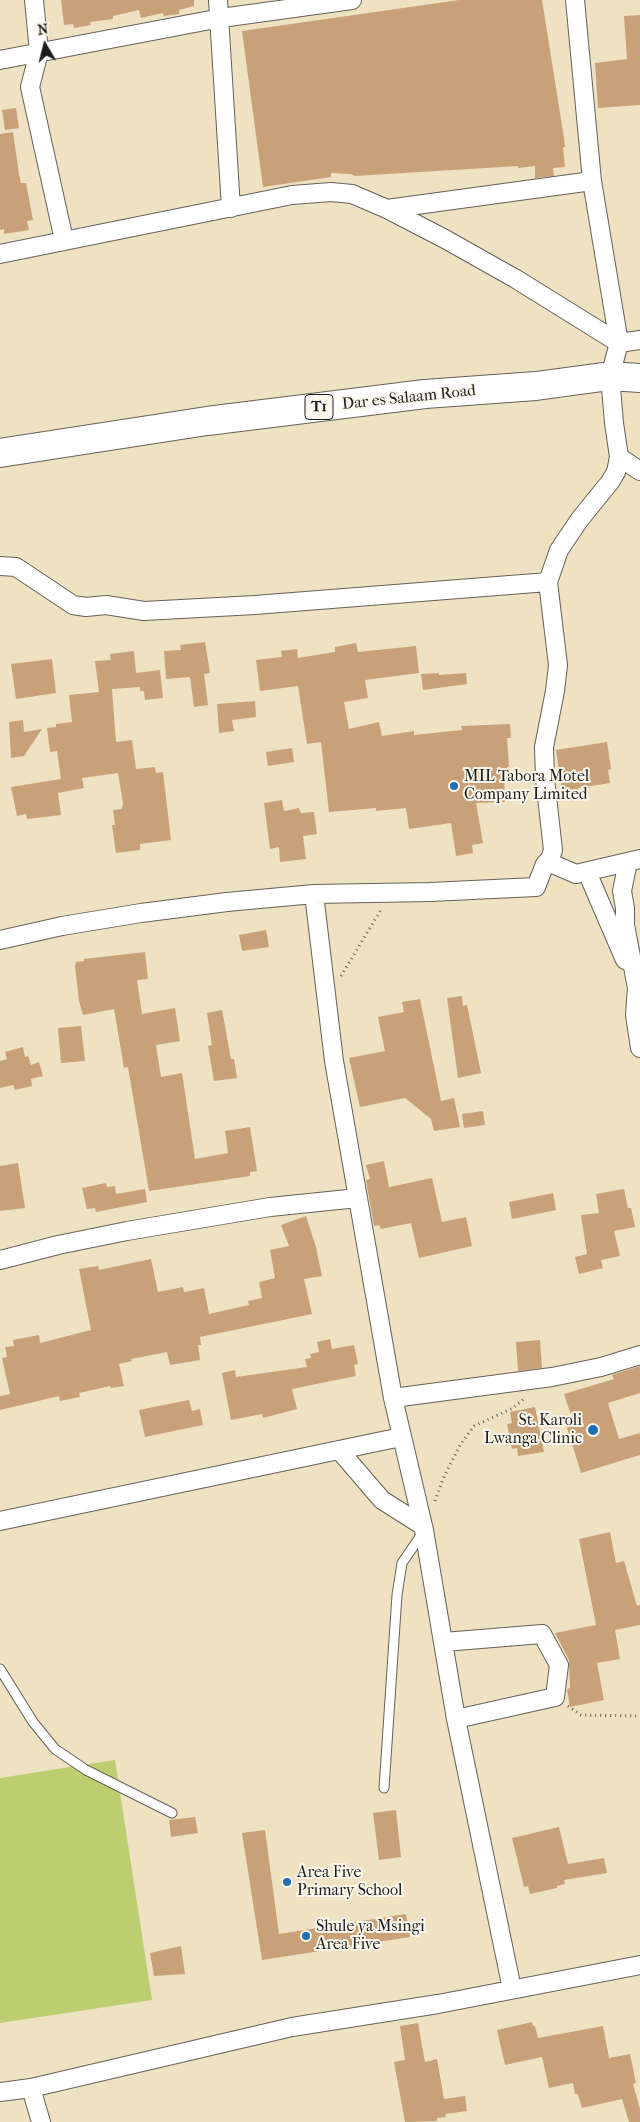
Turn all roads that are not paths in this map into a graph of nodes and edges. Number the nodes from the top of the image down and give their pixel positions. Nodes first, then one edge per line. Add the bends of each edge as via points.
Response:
1 (34, 0) edge
2 (218, 0) edge
3 (352, 0) edge
4 (575, 0) edge
5 (221, 18) junction
6 (39, 52) junction
7 (0, 60) edge
8 (592, 181) junction
9 (231, 208) junction
10 (387, 209) junction
11 (64, 240) junction
12 (0, 254) edge
13 (640, 340) edge
14 (619, 343) junction
15 (610, 376) junction
16 (640, 378) edge
17 (0, 453) edge
18 (619, 457) junction
19 (640, 471) edge
20 (0, 566) edge
21 (548, 582) junction
22 (634, 860) edge
23 (548, 862) junction
24 (586, 872) junction
25 (314, 894) junction
26 (0, 940) edge
27 (637, 988) junction
28 (637, 1015) edge
29 (640, 1048) edge
30 (358, 1198) junction
31 (0, 1260) edge
32 (640, 1355) edge
33 (393, 1398) junction
34 (401, 1437) junction
35 (339, 1450) junction
36 (0, 1521) edge
37 (424, 1528) junction
38 (444, 1642) junction
39 (0, 1669) edge
40 (456, 1719) junction
41 (384, 1788) dead end
42 (172, 1813) dead end
43 (640, 1966) edge
44 (512, 1989) junction
45 (31, 2088) junction
46 (0, 2092) edge
47 (41, 2122) edge

1 - 6 street
2 - 5 street
3 - 5 street
4 - 8 street
5 - 6 street
5 - 9 street
6 - 7 street
6 - 11 street via 30,87
8 - 10 street
8 - 14 street
9 - 10 street via 292,195 331,192 352,194
9 - 11 street
10 - 14 street via 516,279
11 - 12 street
13 - 14 street
14 - 15 street
15 - 16 highway, Dar es Salaam Road / T1
15 - 17 highway, Dar es Salaam Road / T1 via 536,386 425,394 207,421
15 - 18 street
18 - 19 street
18 - 21 street via 610,482 559,550
20 - 21 street via 16,567 73,605 106,605 144,611
21 - 23 street via 558,665 544,746 553,850
22 - 24 street
22 - 27 street via 622,891
23 - 24 street via 576,874
23 - 25 street via 536,886
24 - 27 street
25 - 26 street via 141,913
25 - 30 street via 334,1061
27 - 28 street
28 - 29 street
30 - 31 street via 270,1207 127,1231
30 - 33 street
32 - 33 street via 552,1377
33 - 34 street
34 - 35 street
34 - 37 street
35 - 36 street
35 - 37 street via 382,1500
37 - 38 street
37 - 41 lane via 402,1563
38 - 40 street
38 - 40 street via 542,1634 559,1665 555,1698
39 - 42 lane via 32,1722 54,1749 86,1770
40 - 44 street
43 - 44 street
44 - 45 street via 283,2029
45 - 46 street
45 - 47 street

